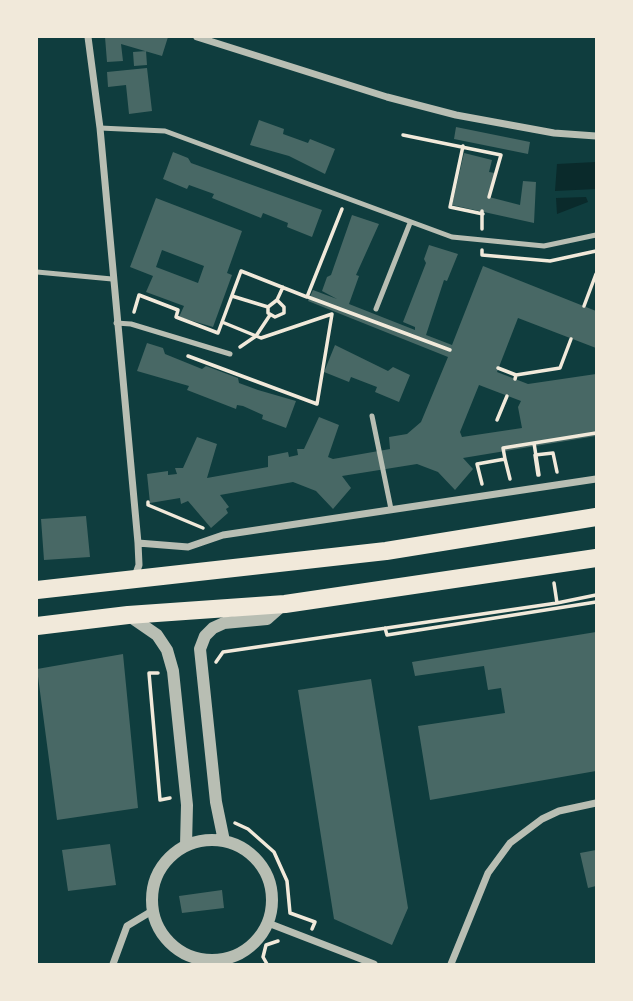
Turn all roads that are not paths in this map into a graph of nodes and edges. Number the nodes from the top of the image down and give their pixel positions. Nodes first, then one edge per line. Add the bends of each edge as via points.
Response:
1 (88, 37) edge
2 (197, 37) edge
3 (100, 128) junction
4 (596, 136) edge
5 (410, 223) junction
6 (596, 235) edge
7 (37, 272) edge
8 (112, 279) junction
9 (376, 309) dead end
10 (116, 323) junction
11 (230, 354) road end
12 (372, 416) dead end
13 (596, 479) edge
14 (391, 509) junction
15 (596, 517) edge
16 (138, 543) junction
17 (596, 558) edge
18 (134, 580) junction
19 (37, 590) edge
20 (285, 604) junction
21 (128, 615) junction
22 (56, 625) junction
23 (37, 626) edge
24 (37, 636) edge
25 (596, 803) edge
26 (224, 841) junction
27 (186, 845) junction
28 (152, 911) junction
29 (268, 923) junction
30 (246, 950) junction
31 (233, 961) edge
32 (113, 964) edge
33 (251, 964) edge
34 (374, 964) edge
35 (451, 964) edge

1 - 3 street
2 - 4 street via 456,115
3 - 5 lane via 165,131
3 - 8 street
5 - 6 lane via 467,240 544,246
5 - 9 lane
7 - 8 lane
8 - 10 street
10 - 11 lane
10 - 16 street
12 - 14 lane
13 - 14 street
14 - 16 street via 223,536 188,547
15 - 18 main road via 386,551
16 - 18 street
17 - 20 main road
18 - 19 main road
20 - 21 main road
20 - 26 street via 267,619 213,628 200,649
21 - 22 main road
21 - 27 street via 157,635 173,671 187,805
22 - 23 main road
22 - 24 lane
25 - 35 street via 559,811 510,843 488,873
26 - 27 street
26 - 29 street via 254,857 265,871 271,888
27 - 28 street via 161,867 152,888
28 - 31 street via 164,937 180,951 201,960
28 - 32 street via 127,926
29 - 30 street
29 - 34 street
30 - 31 street
30 - 33 street

